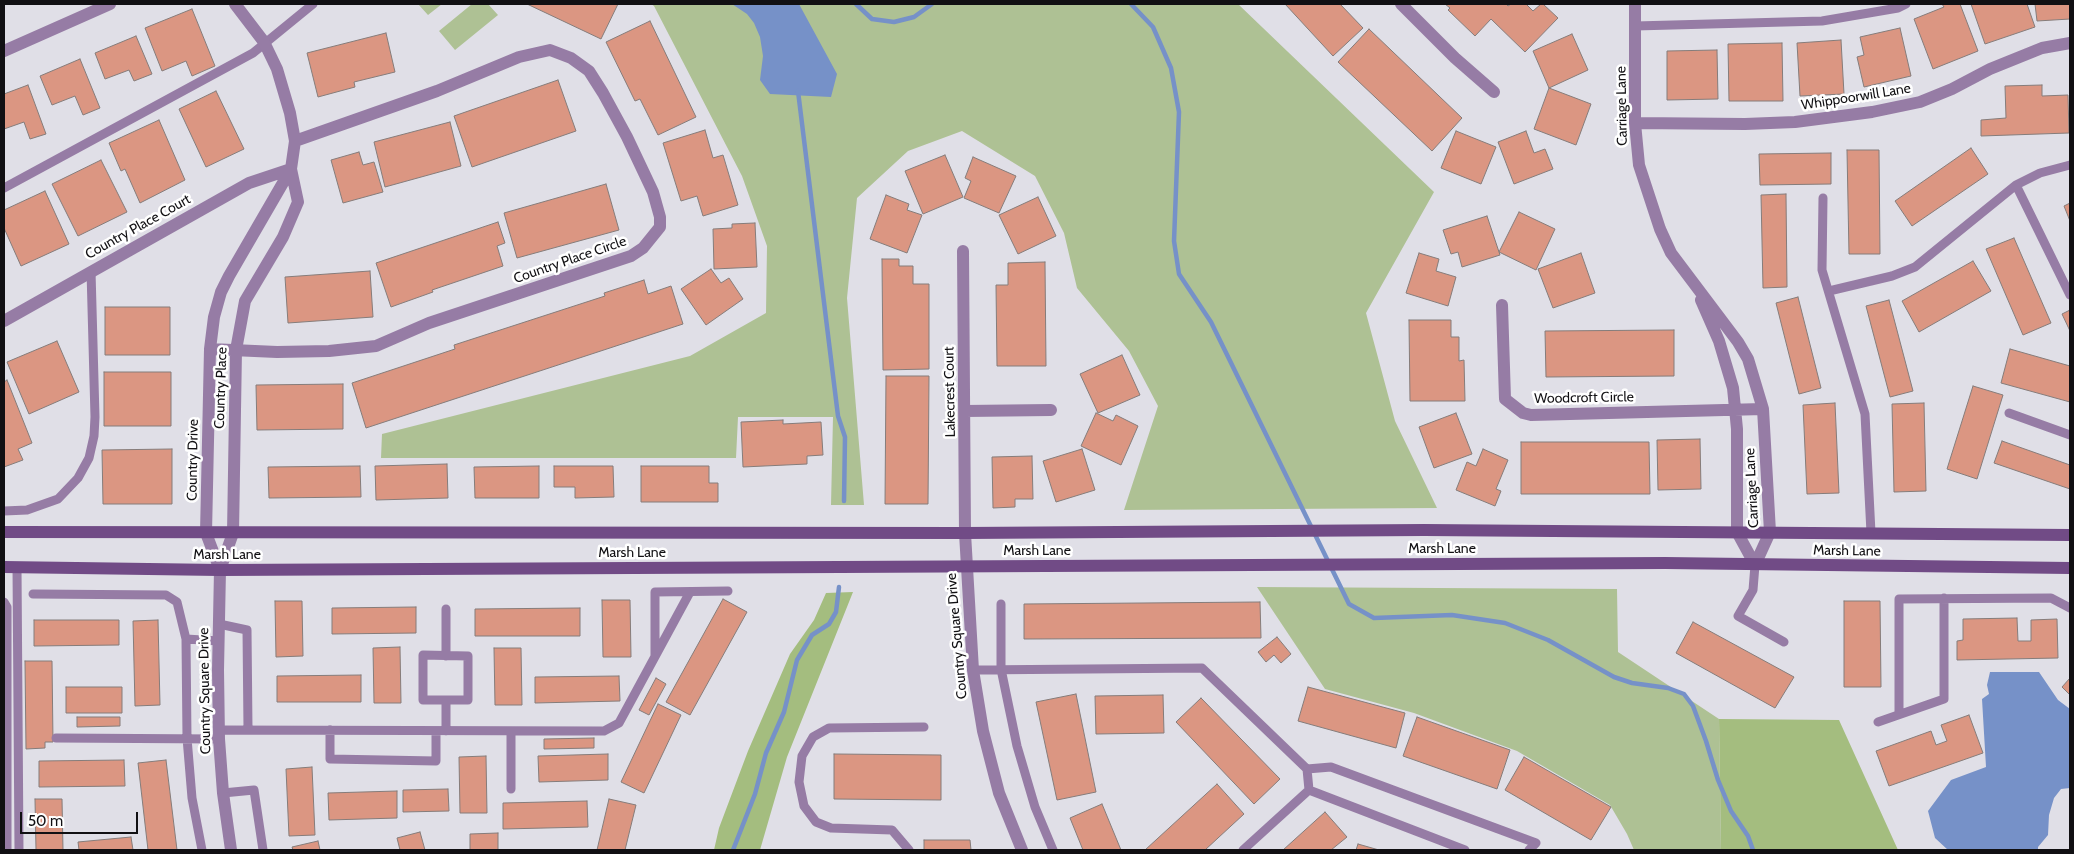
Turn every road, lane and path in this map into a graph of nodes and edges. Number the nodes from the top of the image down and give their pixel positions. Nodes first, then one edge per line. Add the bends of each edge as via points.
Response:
1 (110, 4) edge
2 (235, 4) edge
3 (313, 4) edge
4 (1400, 4) edge
5 (1635, 4) edge
6 (1906, 4) edge
7 (1635, 26) junction
8 (264, 42) junction
9 (2070, 43) edge
10 (4, 51) edge
11 (1494, 92) dead end
12 (1635, 123) junction
13 (295, 141) junction
14 (2070, 165) edge
15 (291, 169) junction
16 (2016, 185) junction
17 (4, 188) edge
18 (1823, 198) dead end
19 (963, 251) dead end
20 (91, 271) junction
21 (1693, 284) junction
22 (1829, 291) junction
23 (2070, 295) edge
24 (1502, 305) dead end
25 (4, 320) edge
26 (210, 349) junction
27 (236, 350) junction
28 (1763, 409) junction
29 (1050, 410) dead end
30 (1736, 410) junction
31 (965, 411) junction
32 (2009, 413) dead end
33 (2070, 435) edge
34 (4, 511) edge
35 (4, 532) edge
36 (1737, 532) junction
37 (1770, 532) junction
38 (206, 533) junction
39 (233, 533) junction
40 (966, 533) junction
41 (1871, 533) junction
42 (2070, 535) edge
43 (1755, 564) junction
44 (967, 566) junction
45 (4, 567) edge
46 (17, 567) junction
47 (2070, 568) edge
48 (220, 570) junction
49 (728, 591) dead end
50 (690, 592) junction
51 (34, 594) dead end
52 (1944, 598) junction
53 (4, 602) edge
54 (1001, 604) dead end
55 (2070, 608) edge
56 (446, 609) dead end
57 (219, 624) junction
58 (186, 639) junction
59 (219, 640) junction
60 (1784, 642) dead end
61 (446, 656) junction
62 (655, 657) junction
63 (1000, 669) junction
64 (972, 670) junction
65 (446, 700) junction
66 (1899, 714) junction
67 (1878, 722) dead end
68 (924, 727) dead end
69 (248, 730) junction
70 (330, 730) junction
71 (441, 731) junction
72 (511, 731) junction
73 (219, 734) junction
74 (56, 738) dead end
75 (188, 738) junction
76 (1307, 769) junction
77 (511, 789) dead end
78 (1309, 790) junction
79 (223, 793) junction
80 (6, 850) edge
81 (19, 850) edge
82 (202, 850) edge
83 (231, 850) edge
84 (263, 850) edge
85 (909, 850) edge
86 (1022, 850) edge
87 (1053, 850) edge
88 (1243, 850) edge
89 (1465, 850) edge
90 (1529, 850) edge

1 - 10 street
2 - 8 street, Country Place
3 - 8 lane
4 - 11 street
5 - 7 street, Carriage Lane
6 - 7 lane via 1822,22
7 - 12 street, Carriage Lane
8 - 13 street, Country Place via 277,69
8 - 17 lane via 253,53
9 - 12 street, Whippoorwill Lane via 2042,48 1920,102 1872,112 1795,122
12 - 21 street, Carriage Lane via 1639,165 1660,229 1670,253
13 - 15 street, Country Place
13 - 27 street, Country Place Circle via 437,91 519,57 550,50 571,58 589,72 603,93 653,192 660,228 643,248 631,256 429,323 376,346 329,351
14 - 16 lane via 2040,173
15 - 20 street, Country Place Court via 249,183
15 - 26 street, Country Place via 221,292
15 - 27 street, Country Place via 298,202 245,302
16 - 22 lane via 1915,267
16 - 23 lane
18 - 22 lane via 1822,270
19 - 31 street, Lakecrest Court
20 - 25 street, Country Place Court
20 - 34 lane via 95,417 89,458 78,478 58,498 27,510
21 - 28 street, Carriage Lane via 1748,359
21 - 30 street, Carriage Lane via 1719,341
22 - 41 lane via 1865,414
24 - 30 street, Woodcroft Circle via 1505,399 1523,413
26 - 27 street, Country Place Circle
26 - 38 street, Country Drive
27 - 39 street, Country Place
28 - 30 street, Woodcroft Circle
28 - 37 street, Carriage Lane
29 - 31 street
30 - 36 street, Carriage Lane
31 - 40 street, Lakecrest Court
32 - 33 lane
35 - 38 main road, Marsh Lane
36 - 37 main road, Marsh Lane
36 - 40 main road, Marsh Lane
36 - 43 street, Carriage Lane
37 - 41 main road, Marsh Lane
37 - 43 street, Carriage Lane
38 - 39 main road, Marsh Lane
38 - 48 street, Country Drive
39 - 40 main road, Marsh Lane
39 - 48 street, Country Square Drive
40 - 44 street, Country Square Drive
41 - 42 main road, Marsh Lane
43 - 44 main road, Marsh Lane
43 - 47 main road, Marsh Lane
43 - 60 lane via 1753,590 1738,616
44 - 48 main road, Marsh Lane
44 - 64 street, Country Square Drive
45 - 46 main road, Marsh Lane
46 - 48 main road, Marsh Lane
46 - 81 lane
48 - 57 street, Country Square Drive
49 - 50 lane
50 - 62 lane
50 - 62 lane via 655,592
51 - 58 lane via 166,595 177,602
52 - 55 lane via 2051,598
52 - 66 lane via 1944,699
52 - 66 lane via 1899,598
53 - 80 lane via 7,607
54 - 63 lane
56 - 61 lane
57 - 59 street, Country Square Drive
57 - 69 lane via 247,630
58 - 59 lane
58 - 75 lane
59 - 73 street, Country Square Drive
61 - 65 lane via 468,656 468,700
61 - 65 lane via 423,655 423,700
62 - 72 lane via 619,723 604,731
63 - 64 lane
63 - 76 lane via 1202,668
63 - 87 lane via 1035,807
64 - 86 street, Country Square Drive via 999,793
65 - 71 lane
66 - 67 lane
68 - 85 lane via 829,728 813,737 802,756 799,782 804,806 816,822 831,828 892,830
69 - 70 lane
69 - 73 lane
70 - 71 lane
70 - 71 lane via 330,759 436,760
71 - 72 lane
72 - 77 lane
73 - 75 lane
73 - 79 street, Country Square Drive
74 - 75 lane
75 - 82 lane via 192,798
76 - 78 lane
76 - 90 lane via 1331,767 1536,843
78 - 88 lane
78 - 89 lane
79 - 83 street, Country Square Drive
79 - 84 lane via 254,790

